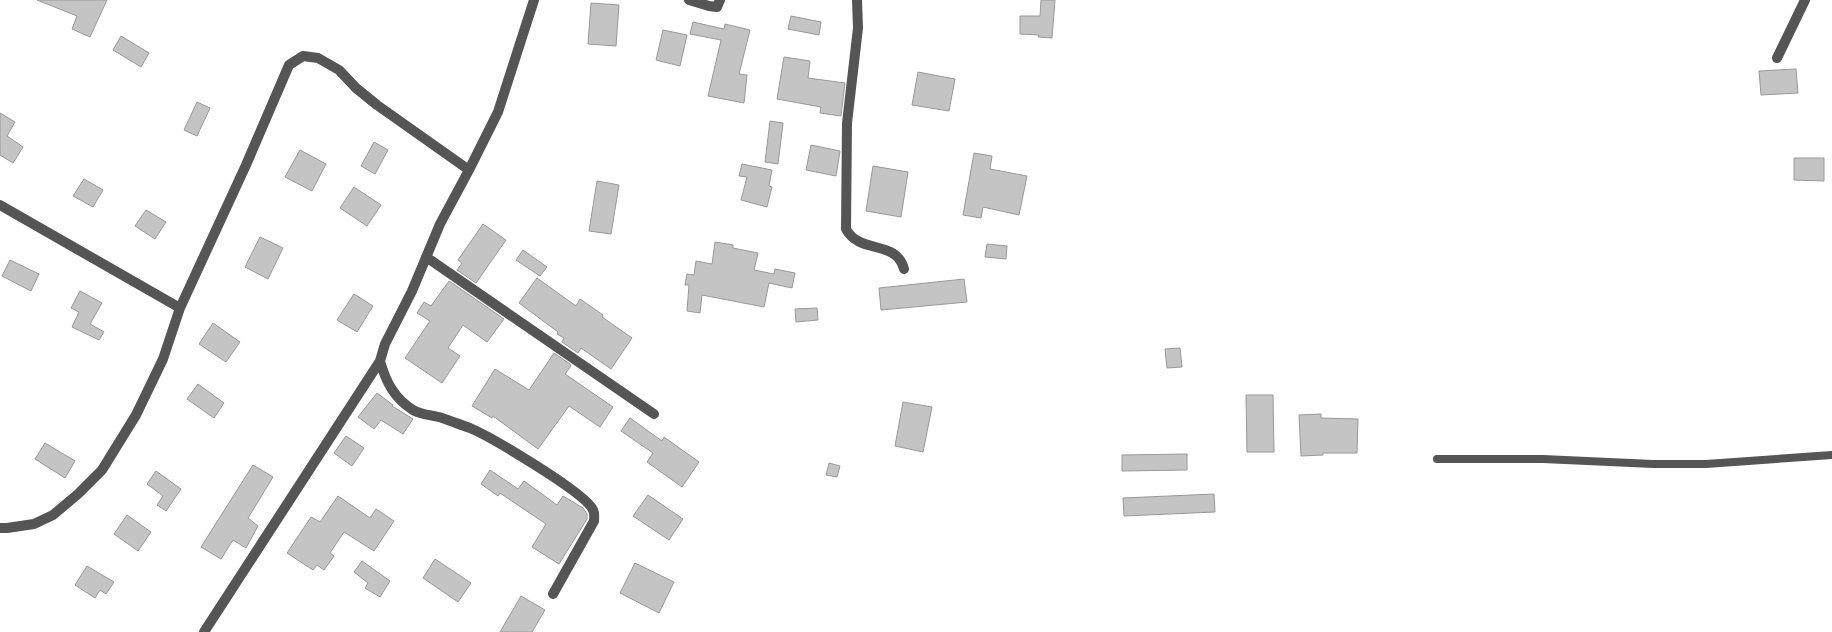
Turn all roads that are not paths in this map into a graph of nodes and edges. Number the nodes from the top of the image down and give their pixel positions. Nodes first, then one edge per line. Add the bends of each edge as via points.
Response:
1 (534, 0) edge
2 (689, 0) edge
3 (720, 0) edge
4 (857, 0) edge
5 (1805, 0) edge
6 (1777, 58) dead end
7 (469, 170) junction
8 (0, 205) edge
9 (426, 257) junction
10 (904, 270) dead end
11 (180, 308) junction
12 (380, 361) junction
13 (654, 414) dead end
14 (1832, 455) edge
15 (1437, 459) dead end
16 (0, 528) edge
17 (553, 594) dead end
18 (204, 632) edge

1 - 7 street via 498,112
2 - 3 street via 717,7
4 - 10 street via 857,44 847,123 846,230 861,244 896,254
5 - 6 street
7 - 9 street
7 - 11 street via 377,105 338,70 318,58 302,56 289,65
8 - 11 street
9 - 12 street
9 - 13 street
11 - 16 street via 159,367 136,415 102,470 52,515 34,524
12 - 17 street via 391,390 415,412 471,429 548,473 587,501 594,511 594,521
12 - 18 street
14 - 15 lane via 1706,464

